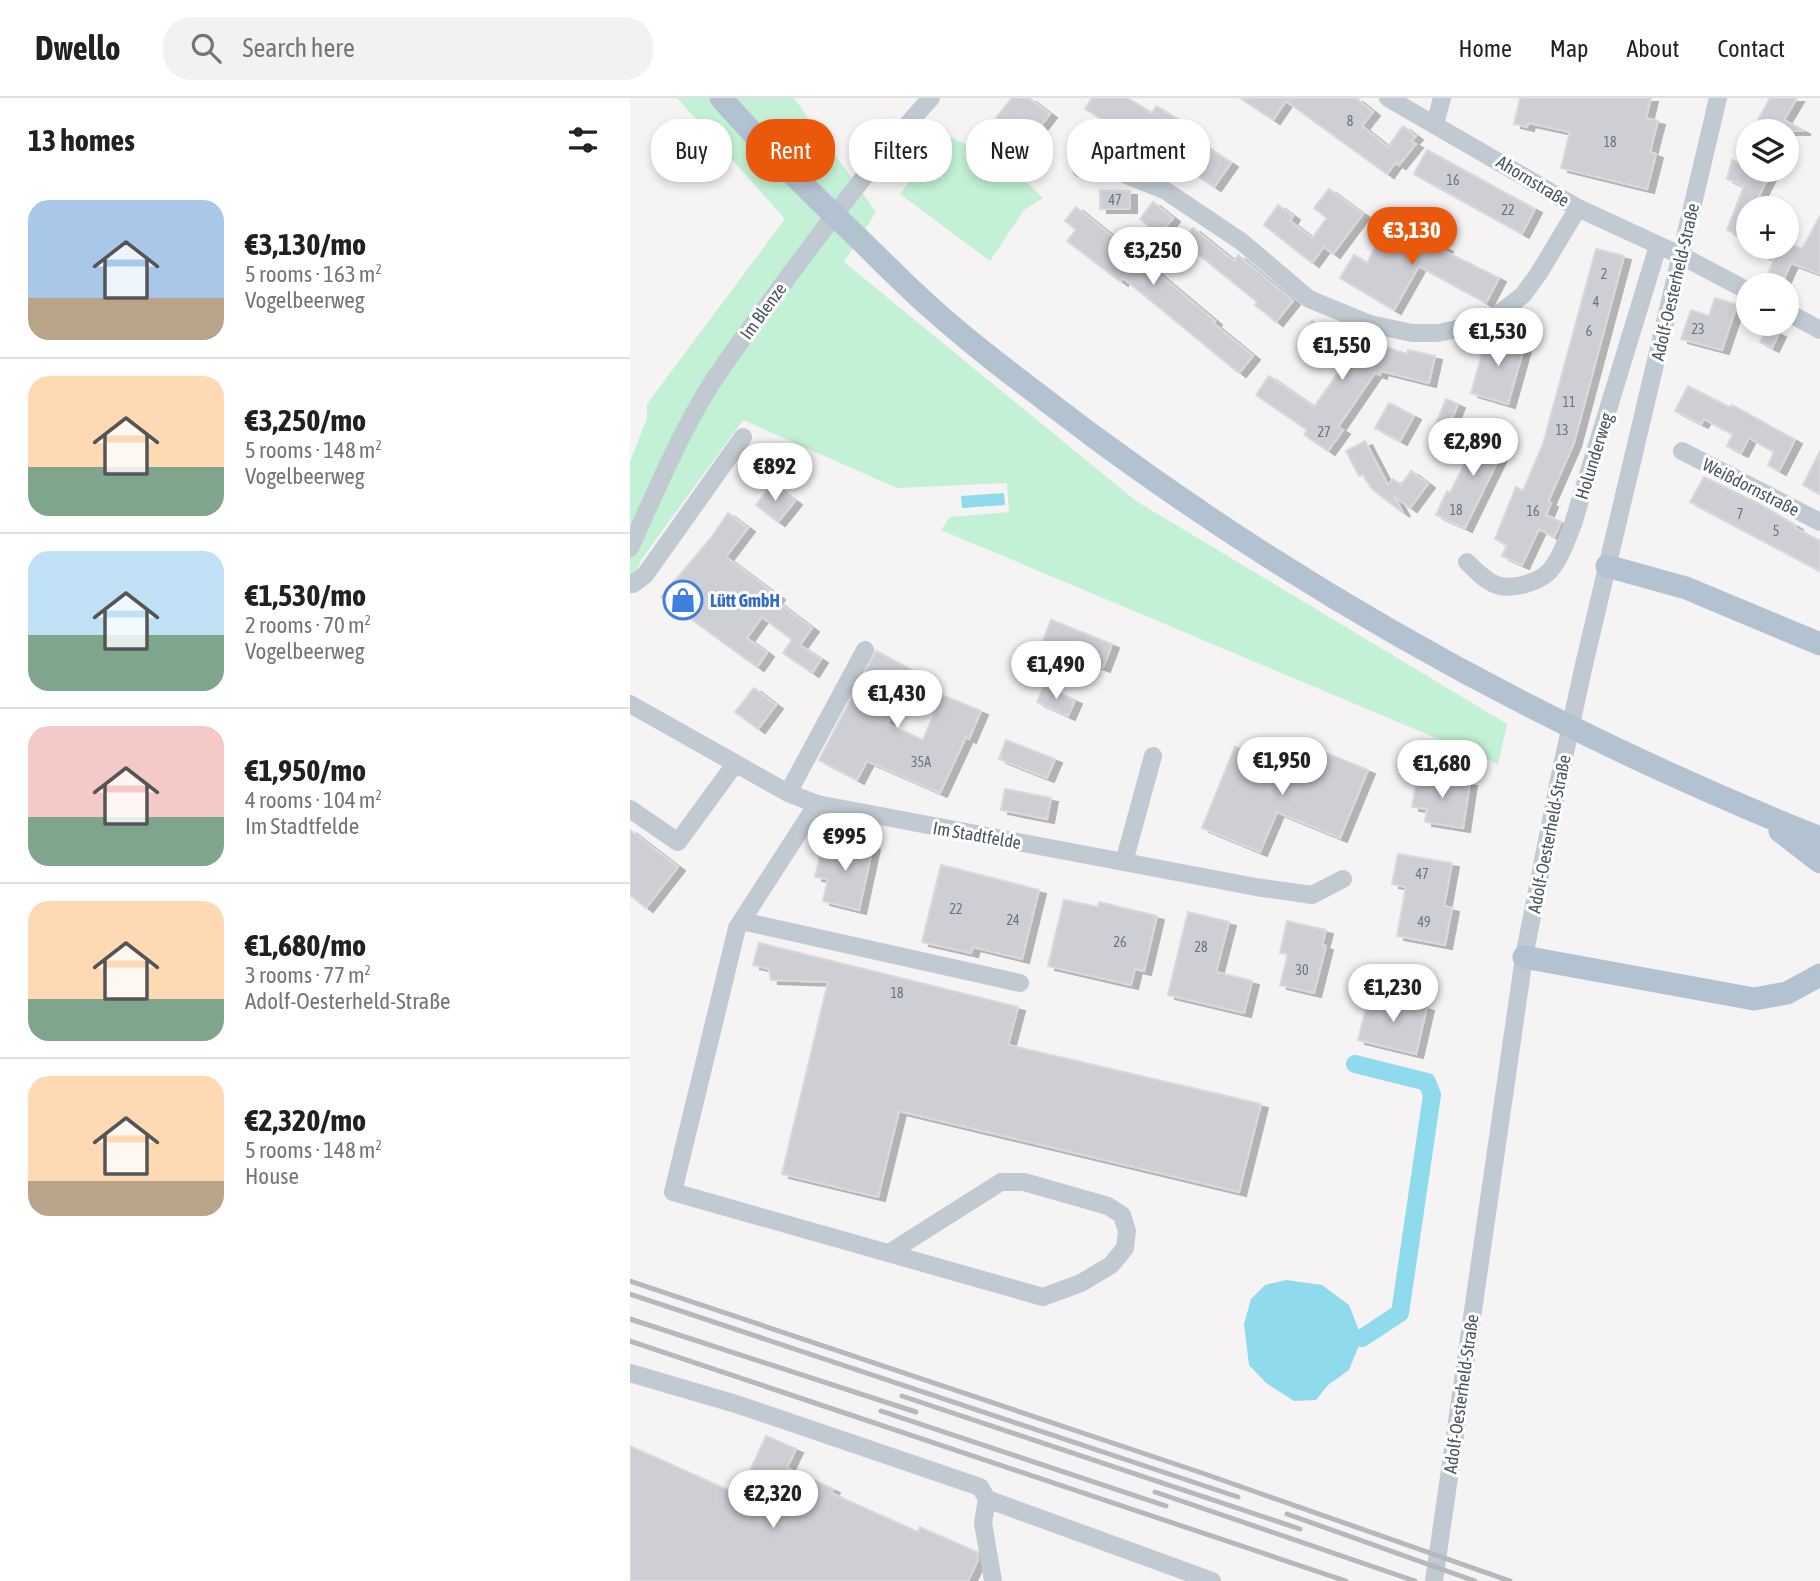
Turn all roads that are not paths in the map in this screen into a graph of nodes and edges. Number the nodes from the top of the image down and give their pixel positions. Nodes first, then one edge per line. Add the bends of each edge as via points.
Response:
1 (721, 98) edge
2 (931, 98) edge
3 (1388, 98) edge
4 (1442, 98) edge
5 (1718, 98) edge
6 (1436, 124) junction
7 (1144, 182) edge
8 (1578, 208) junction
9 (1658, 246) junction
10 (1682, 256) junction
11 (1736, 285) edge
12 (1799, 319) edge
13 (1820, 330) edge
14 (743, 437) dead end
15 (1682, 451) dead end
16 (1820, 522) edge
17 (630, 548) edge
18 (1467, 562) dead end
19 (1607, 566) junction
20 (630, 583) edge
21 (1820, 645) edge
22 (865, 650) dead end
23 (630, 704) edge
24 (1153, 756) dead end
25 (734, 764) junction
26 (788, 793) junction
27 (817, 804) junction
28 (630, 809) edge
29 (1752, 811) junction
30 (1820, 825) edge
31 (1820, 838) edge
32 (1124, 862) junction
33 (1820, 862) edge
34 (1343, 879) dead end
35 (742, 921) junction
36 (1524, 957) junction
37 (1819, 975) edge
38 (1020, 983) dead end
39 (888, 1253) junction
40 (630, 1373) edge
41 (987, 1499) junction
42 (993, 1581) edge
43 (1212, 1581) edge
44 (1434, 1581) edge

1 - 29 main road via 800,183 932,308 1035,392 1222,527 1454,666
2 - 17 street, Im Blenze via 864,175 703,397
3 - 6 street, Ahornstraße
4 - 6 street
5 - 10 street, Adolf-Oesterheld-Straße
6 - 8 street, Ahornstraße
7 - 8 street via 1166,191 1242,242 1309,299 1370,324 1412,333 1476,325 1523,295
8 - 9 street, Ahornstraße
9 - 10 street, Ahornstraße
9 - 18 street, Holunderweg via 1573,524 1554,567 1536,581 1500,587
10 - 11 street, Ahornstraße
10 - 19 street, Adolf-Oesterheld-Straße
12 - 13 street
14 - 20 street via 645,575
15 - 16 street, Weißdornstraße
19 - 21 main road via 1686,588
19 - 36 street, Adolf-Oesterheld-Straße
22 - 26 street
23 - 25 street, Im Stadtfelde
24 - 32 street
25 - 26 street, Im Stadtfelde
25 - 28 street via 678,842
26 - 27 street, Im Stadtfelde
27 - 32 street, Im Stadtfelde
27 - 35 street
29 - 30 main road
29 - 31 main road
29 - 33 main road
32 - 34 street, Im Stadtfelde via 1312,895
35 - 38 street
35 - 39 street via 673,1192
36 - 37 main road via 1754,999 1787,993
36 - 44 street, Adolf-Oesterheld-Straße
39 - 39 street via 1043,1297 1081,1283 1111,1265 1125,1248 1127,1231 1122,1215 1108,1206 1024,1182 1001,1182
40 - 41 street via 941,1472 980,1487
41 - 42 street via 983,1523
41 - 43 street

